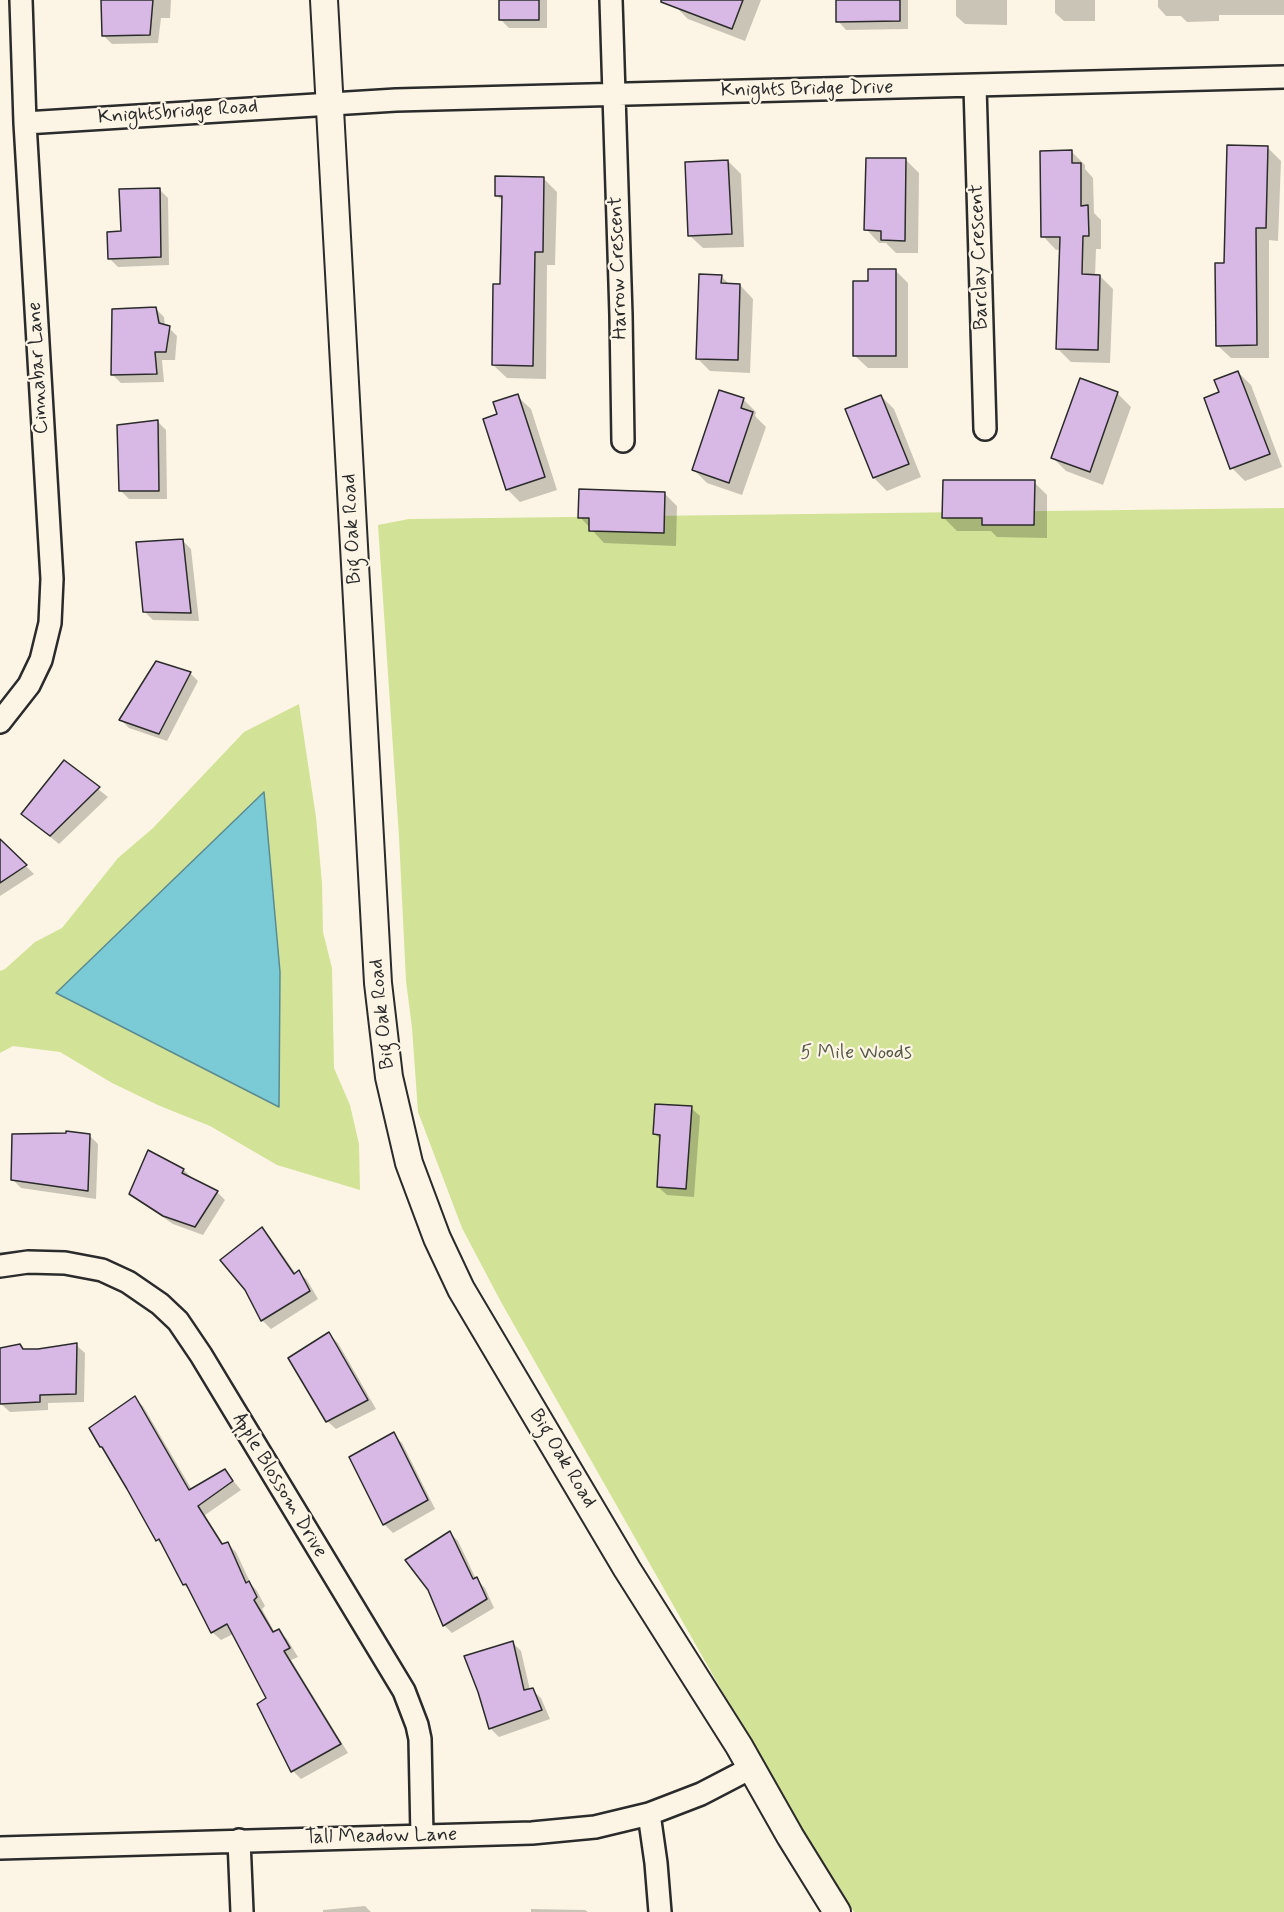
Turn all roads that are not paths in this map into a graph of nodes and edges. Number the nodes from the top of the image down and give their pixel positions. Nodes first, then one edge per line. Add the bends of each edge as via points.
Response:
1 (21, 0) edge
2 (324, 0) edge
3 (611, 0) edge
4 (1284, 77) edge
5 (975, 86) junction
6 (614, 95) junction
7 (330, 104) junction
8 (25, 123) junction
9 (986, 429) dead end
10 (623, 441) dead end
11 (0, 722) edge
12 (0, 1266) edge
13 (751, 1768) junction
14 (649, 1814) junction
15 (422, 1836) junction
16 (239, 1840) junction
17 (0, 1848) edge
18 (242, 1912) edge
19 (660, 1912) edge
20 (837, 1912) edge

1 - 8 street, Cinnabar Lane
2 - 7 street, Big Oak Road
3 - 6 street, Harrow Crescent
4 - 5 street, Knights Bridge Drive
5 - 6 street, Knights Bridge Drive
5 - 9 street, Barclay Crescent
6 - 7 street, Knights Bridge Drive
6 - 10 street, Harrow Crescent
7 - 8 street, Knightsbridge Road
7 - 13 street, Big Oak Road via 378,983 389,1077 409,1163 461,1289 627,1569
8 - 11 street, Cinnabar Lane via 52,579 50,623 41,660 29,685
12 - 15 street, Apple Blossom Drive via 65,1263 102,1270 128,1282 177,1321 404,1691 420,1739
13 - 14 street, Tall Meadow Lane via 701,1794
13 - 20 street, Big Oak Road
14 - 15 street, Tall Meadow Lane via 595,1827
14 - 19 street
15 - 16 street, Tall Meadow Lane
16 - 17 street, Tall Meadow Lane
16 - 18 street

